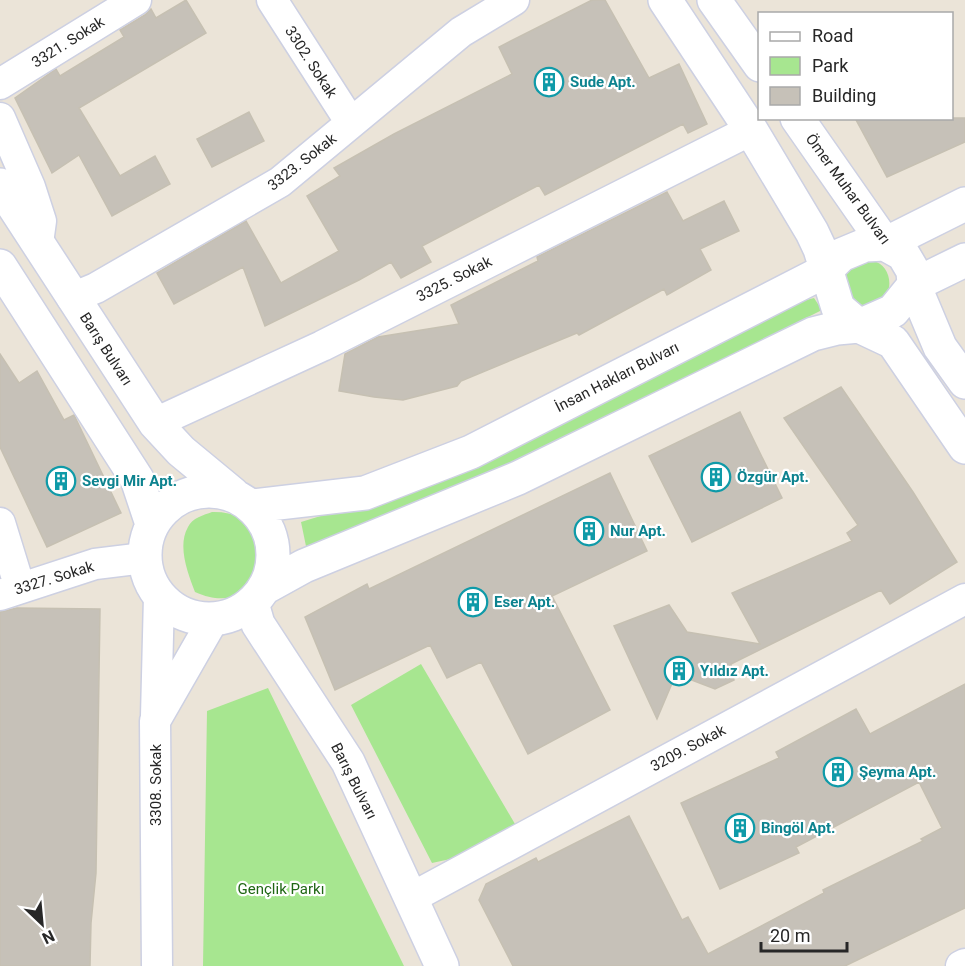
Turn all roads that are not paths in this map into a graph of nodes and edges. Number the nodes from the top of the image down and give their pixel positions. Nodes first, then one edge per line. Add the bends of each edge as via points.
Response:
1 (136, 0) edge
2 (272, 0) edge
3 (514, 0) edge
4 (665, 0) edge
5 (714, 0) edge
6 (758, 64) edge
7 (0, 84) edge
8 (0, 118) edge
9 (798, 120) edge
10 (351, 123) junction
11 (751, 130) junction
12 (0, 185) edge
13 (965, 204) edge
14 (38, 243) junction
15 (885, 244) junction
16 (965, 260) edge
17 (0, 266) edge
18 (825, 271) junction
19 (914, 285) junction
20 (72, 298) junction
21 (859, 326) junction
22 (965, 382) edge
23 (155, 423) junction
24 (965, 447) edge
25 (242, 500) junction
26 (0, 523) edge
27 (152, 524) junction
28 (144, 558) junction
29 (10, 591) edge
30 (259, 595) junction
31 (159, 596) junction
32 (965, 599) edge
33 (213, 620) junction
34 (155, 721) junction
35 (411, 898) junction
36 (157, 966) edge
37 (442, 966) edge

1 - 7 street, 3321. Sokak
2 - 10 street, 3302. Sokak
3 - 10 street, 3323. Sokak via 461,32
4 - 11 main road
5 - 6 main road
8 - 14 street via 41,220
9 - 15 main road, Ömer Muhar Bulvarı
10 - 20 street, 3323. Sokak via 280,182
11 - 18 main road via 812,232
11 - 23 street, 3325. Sokak via 322,345
12 - 14 main road, Barış Bulvarı
13 - 15 main road, İnsan Hakları Bulvarı
14 - 20 main road, Barış Bulvarı
15 - 18 main road, İnsan Hakları Bulvarı via 865,245 841,255
15 - 19 main road, Ömer Muhar Bulvarı via 903,254
16 - 19 main road
17 - 27 main road via 136,479
18 - 21 main road via 838,308
18 - 25 main road, İnsan Hakları Bulvarı via 471,452 365,493
19 - 21 main road via 893,311
19 - 22 main road, Ömer Muhar Bulvarı via 940,347
20 - 23 main road, Barış Bulvarı
21 - 24 main road via 893,342
21 - 30 main road via 813,334 518,478 304,566
23 - 25 main road, Barış Bulvarı via 181,451
25 - 27 main road via 214,490 196,491 163,509
25 - 30 main road via 266,523 273,544 273,566
26 - 29 street
27 - 28 main road
28 - 29 street, 3327. Sokak via 95,564
28 - 31 main road
30 - 33 main road via 234,615
30 - 35 main road, Barış Bulvarı via 258,624 348,762
31 - 33 main road via 174,609
31 - 34 street, 3308. Sokak
32 - 35 street, 3209. Sokak
33 - 34 street
34 - 36 street, 3308. Sokak
35 - 37 main road, Barış Bulvarı

